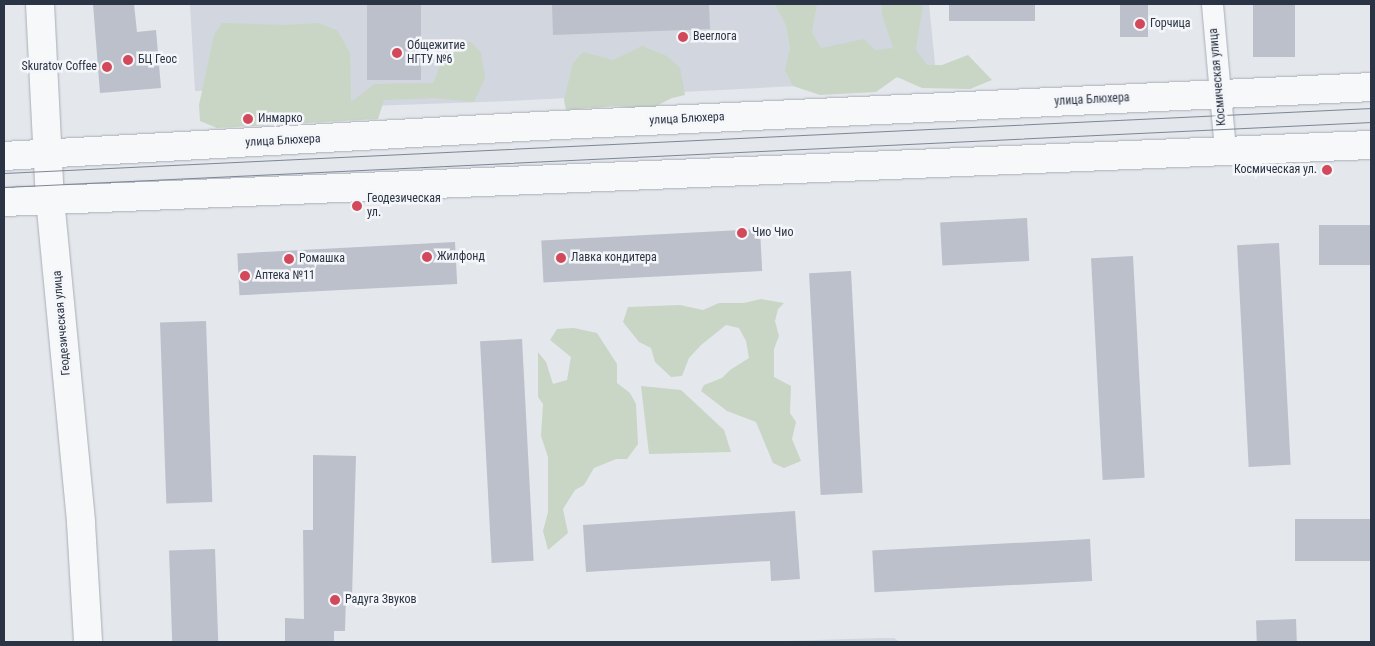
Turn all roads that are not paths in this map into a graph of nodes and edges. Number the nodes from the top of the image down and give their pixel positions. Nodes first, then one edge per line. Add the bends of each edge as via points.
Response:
1 (40, 4) edge
2 (1212, 4) edge
3 (1371, 87) edge
4 (1218, 93) junction
5 (1371, 145) edge
6 (1225, 150) junction
7 (48, 154) junction
8 (4, 156) edge
9 (50, 199) junction
10 (4, 202) edge
11 (88, 642) edge

1 - 7 street, Геодезическая улица
2 - 4 street, Космическая улица
3 - 4 street, улица Блюхера
4 - 6 street, Космическая улица
4 - 7 street, улица Блюхера
5 - 6 street
6 - 9 street
7 - 8 street, улица Блюхера
7 - 9 street, Геодезическая улица
9 - 10 street
9 - 11 street, Геодезическая улица

